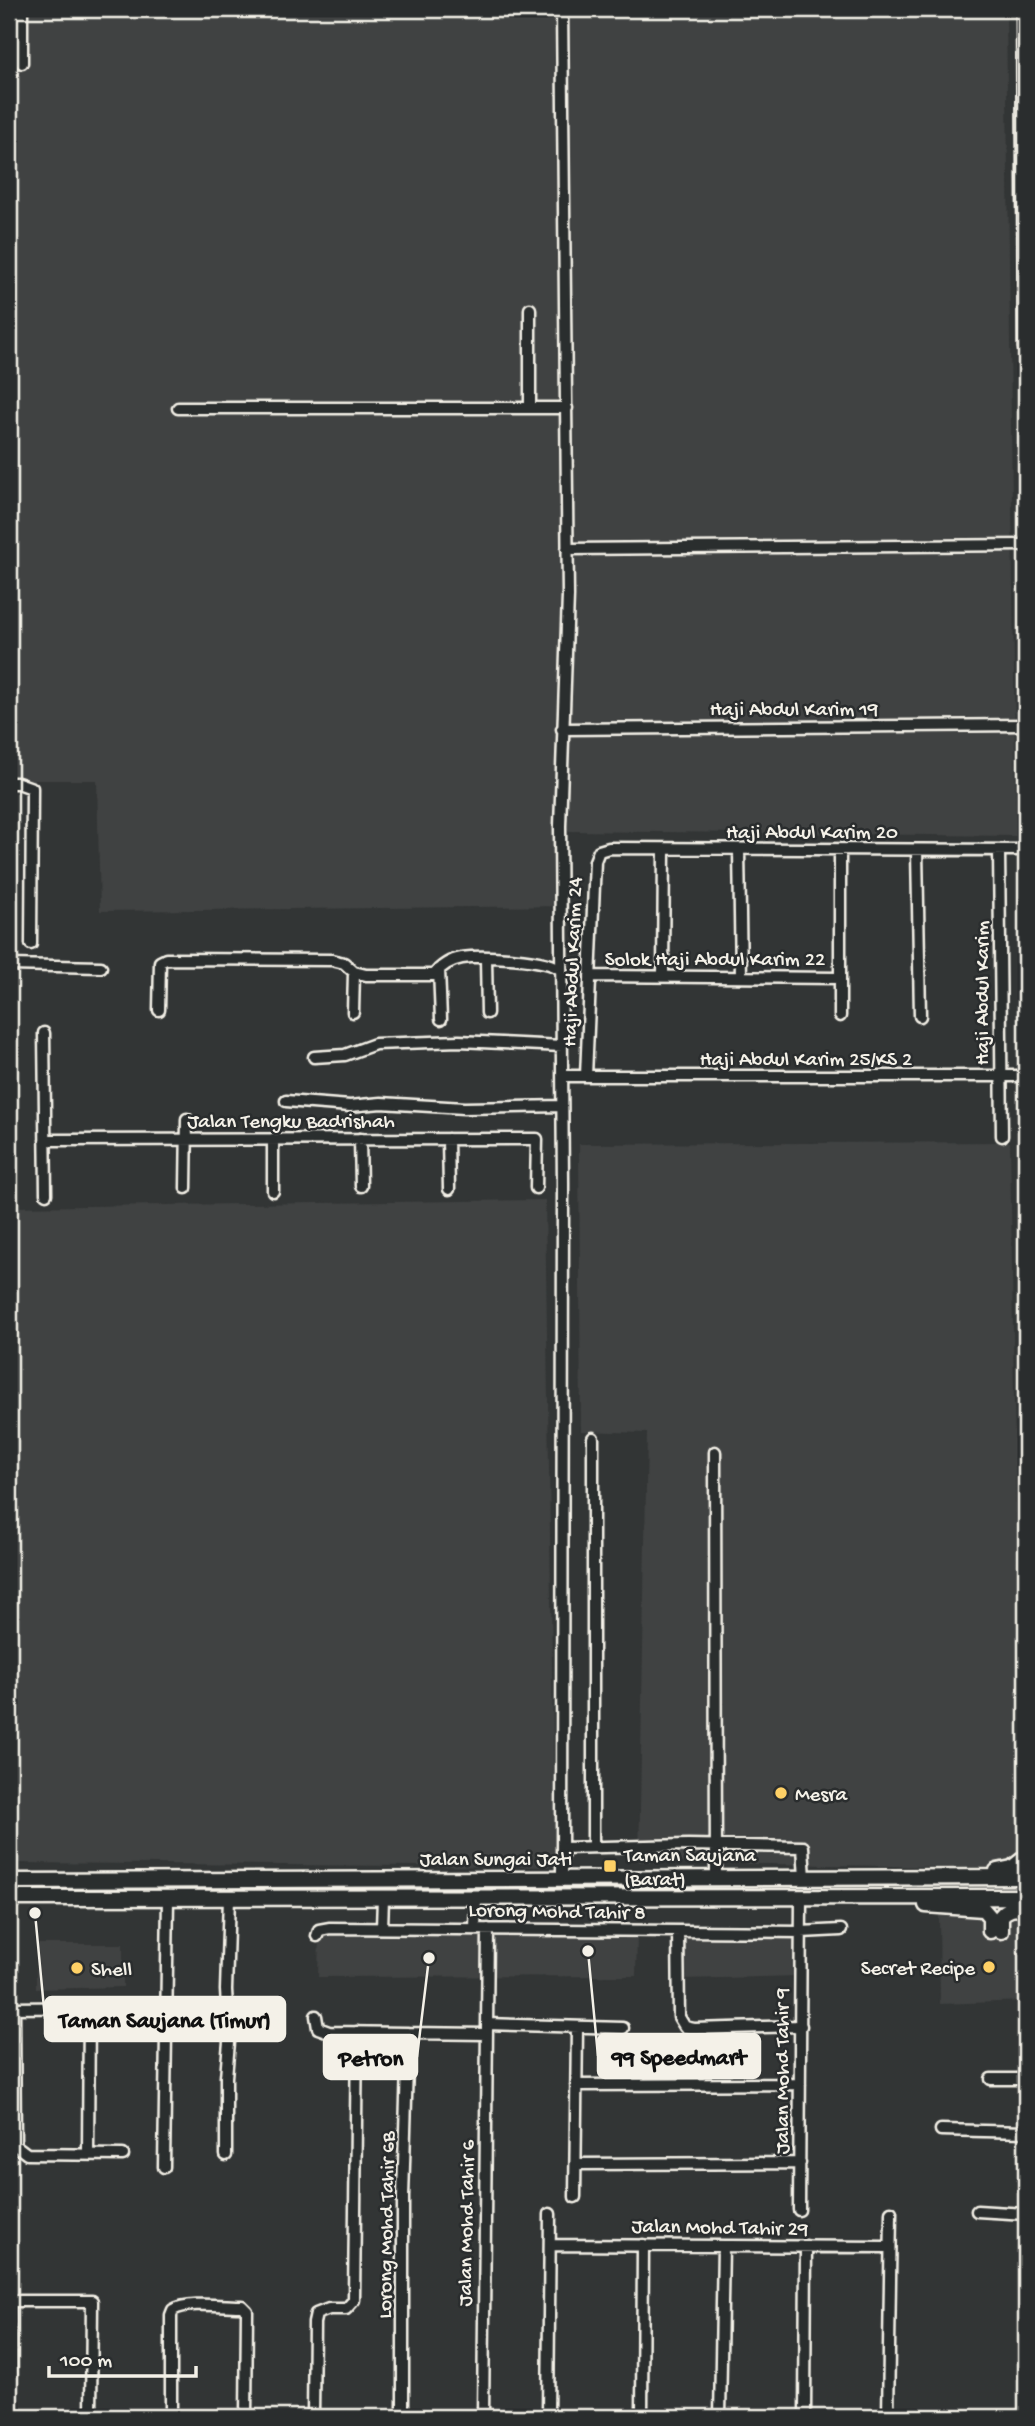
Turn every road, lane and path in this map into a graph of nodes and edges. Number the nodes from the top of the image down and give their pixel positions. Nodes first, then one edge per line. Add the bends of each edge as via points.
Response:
1 (22, 9) edge
2 (562, 9) edge
3 (1024, 9) edge
4 (22, 63) dead end
5 (530, 309) dead end
6 (1026, 348) edge
7 (178, 408) dead end
8 (530, 408) junction
9 (567, 408) junction
10 (1026, 545) edge
11 (567, 549) junction
12 (1026, 725) edge
13 (562, 729) junction
14 (9, 783) edge
15 (664, 849) junction
16 (739, 850) junction
17 (840, 850) junction
18 (917, 850) junction
19 (999, 850) junction
20 (1026, 850) edge
21 (599, 851) joint
22 (31, 944) dead end
23 (486, 958) junction
24 (9, 965) edge
25 (101, 967) dead end
26 (439, 969) junction
27 (561, 970) junction
28 (354, 972) junction
29 (590, 976) junction
30 (663, 976) junction
31 (741, 977) junction
32 (840, 978) junction
33 (159, 1010) dead end
34 (353, 1012) dead end
35 (486, 1013) dead end
36 (839, 1016) dead end
37 (920, 1016) dead end
38 (441, 1018) dead end
39 (44, 1033) dead end
40 (562, 1046) junction
41 (314, 1057) dead end
42 (562, 1076) junction
43 (586, 1076) junction
44 (1001, 1076) junction
45 (1026, 1076) edge
46 (285, 1101) dead end
47 (562, 1106) junction
48 (187, 1119) dead end
49 (1002, 1136) dead end
50 (187, 1139) junction
51 (273, 1139) junction
52 (360, 1139) junction
53 (448, 1139) junction
54 (46, 1140) junction
55 (361, 1186) dead end
56 (186, 1188) dead end
57 (536, 1188) dead end
58 (449, 1189) dead end
59 (273, 1191) dead end
60 (46, 1194) dead end
61 (593, 1438) dead end
62 (715, 1452) dead end
63 (716, 1846) junction
64 (593, 1847) junction
65 (562, 1848) junction
66 (1026, 1857) edge
67 (961, 1877) junction
68 (1026, 1877) edge
69 (716, 1878) junction
70 (805, 1878) junction
71 (562, 1879) junction
72 (9, 1881) edge
73 (1026, 1896) edge
74 (801, 1897) junction
75 (911, 1897) junction
76 (9, 1898) edge
77 (168, 1898) junction
78 (229, 1898) junction
79 (383, 1898) junction
80 (476, 1898) junction
81 (1026, 1908) edge
82 (382, 1928) junction
83 (475, 1929) junction
84 (488, 1929) junction
85 (841, 1930) dead end
86 (678, 1931) junction
87 (801, 1932) junction
88 (317, 1936) dead end
89 (89, 2007) junction
90 (119, 2007) dead end
91 (11, 2008) edge
92 (316, 2016) dead end
93 (801, 2026) junction
94 (577, 2027) junction
95 (623, 2028) dead end
96 (487, 2029) junction
97 (357, 2032) junction
98 (408, 2033) junction
99 (991, 2079) dead end
100 (1026, 2079) edge
101 (800, 2084) junction
102 (576, 2085) junction
103 (941, 2130) dead end
104 (1026, 2132) edge
105 (88, 2154) junction
106 (122, 2155) dead end
107 (226, 2155) dead end
108 (800, 2163) junction
109 (576, 2164) junction
110 (164, 2167) dead end
111 (575, 2197) dead end
112 (799, 2210) dead end
113 (976, 2211) dead end
114 (891, 2212) dead end
115 (550, 2214) dead end
116 (1026, 2214) edge
117 (550, 2245) junction
118 (643, 2245) junction
119 (723, 2246) junction
120 (806, 2246) junction
121 (890, 2247) junction
122 (9, 2301) edge
123 (10, 2396) edge
124 (11, 2417) edge
125 (91, 2417) edge
126 (171, 2417) edge
127 (246, 2417) edge
128 (313, 2417) edge
129 (403, 2417) edge
130 (483, 2417) edge
131 (548, 2417) edge
132 (642, 2417) edge
133 (720, 2417) edge
134 (804, 2417) edge
135 (888, 2417) edge

1 - 4 street
2 - 9 street
3 - 6 main road
5 - 8 street
7 - 8 street
8 - 9 street
9 - 11 street
10 - 11 street
11 - 13 street
12 - 13 street, Haji Abdul Karim 19
13 - 27 street
14 - 22 street via 32,788
15 - 16 street, Haji Abdul Karim 20
15 - 21 street, Haji Abdul Karim 20
15 - 30 street
16 - 17 street, Haji Abdul Karim 20
16 - 31 street
17 - 18 street, Haji Abdul Karim 20
17 - 32 street
18 - 19 street, Haji Abdul Karim 20
18 - 37 street
19 - 20 street, Haji Abdul Karim 20
19 - 44 street, Haji Abdul Karim
21 - 29 street, Haji Abdul Karim 24
23 - 26 street via 463,958
23 - 27 street via 541,961
23 - 35 street
24 - 25 street
26 - 28 street via 434,975
26 - 38 street
27 - 40 street
28 - 33 street via 331,960 166,959 160,962
28 - 34 street
29 - 30 street, Solok Haji Abdul Karim 22
29 - 43 street, Haji Abdul Karim 24
30 - 31 street, Solok Haji Abdul Karim 22
31 - 32 street, Solok Haji Abdul Karim 22
32 - 36 street
39 - 54 street
40 - 41 street via 459,1041 375,1044 345,1055
40 - 42 street
42 - 43 street, Haji Abdul Karim 25/KS 2
42 - 47 street
43 - 44 street, Haji Abdul Karim 25/KS 2
44 - 45 street, Haji Abdul Karim 25/KS 2
44 - 49 street, Haji Abdul Karim
46 - 47 street via 350,1106
47 - 65 street
48 - 50 street
50 - 51 street, Jalan Tengku Badrishah
50 - 54 street, Jalan Tengku Badrishah
50 - 56 street
51 - 52 street, Jalan Tengku Badrishah
51 - 59 street
52 - 53 street, Jalan Tengku Badrishah
52 - 55 street
53 - 57 street, Jalan Tengku Badrishah via 537,1139
53 - 58 street
54 - 60 street
61 - 64 street
62 - 63 street
63 - 64 street
63 - 69 street
63 - 70 street via 803,1846
64 - 65 street
65 - 71 street
66 - 67 main road via 1012,1868
67 - 68 main road, Jalan Sungai Jati
67 - 70 main road, Jalan Sungai Jati
69 - 70 main road, Jalan Sungai Jati
69 - 71 main road, Jalan Sungai Jati
71 - 72 main road, Jalan Sungai Jati
73 - 75 main road, Jalan Sungai Jati
74 - 75 main road, Jalan Sungai Jati
74 - 80 main road, Jalan Sungai Jati
74 - 87 street, Jalan Mohd Tahir 9
75 - 81 main road via 928,1906 983,1909 995,1931 1005,1911
76 - 77 main road, Jalan Sungai Jati
77 - 78 main road, Jalan Sungai Jati
77 - 110 street
78 - 79 main road, Jalan Sungai Jati
78 - 107 street
79 - 80 main road, Jalan Sungai Jati
79 - 82 street
80 - 83 street
82 - 83 street, Lorong Mohd Tahir 8
82 - 88 street, Lorong Mohd Tahir 8 via 330,1928 320,1930
83 - 84 street, Lorong Mohd Tahir 8
84 - 86 street, Lorong Mohd Tahir 8
84 - 96 street, Jalan Mohd Tahir 6
85 - 87 street, Lorong Mohd Tahir 8
86 - 87 street, Lorong Mohd Tahir 8
86 - 93 street via 679,2017 685,2027
87 - 93 street, Jalan Mohd Tahir 9
89 - 90 street
89 - 91 street
89 - 105 street
91 - 105 street via 15,2145 27,2154
92 - 97 street via 318,2028
93 - 101 street, Jalan Mohd Tahir 9
94 - 95 street
94 - 96 street
94 - 102 street
96 - 98 street
96 - 130 street, Jalan Mohd Tahir 6
97 - 98 street
97 - 128 street via 354,2300 346,2309 316,2314
98 - 129 street, Lorong Mohd Tahir 6B
99 - 100 street
101 - 102 street
101 - 108 street, Jalan Mohd Tahir 9
102 - 109 street
103 - 104 street
105 - 106 street
108 - 109 street
108 - 112 street, Jalan Mohd Tahir 9
109 - 111 street
113 - 116 street
114 - 121 street
115 - 117 street
117 - 118 street, Jalan Mohd Tahir 29
117 - 131 street
118 - 119 street, Jalan Mohd Tahir 29
118 - 132 street
119 - 120 street, Jalan Mohd Tahir 29
119 - 133 street
120 - 121 street, Jalan Mohd Tahir 29
120 - 134 street
121 - 135 street
122 - 123 street
122 - 125 street via 92,2301
123 - 124 street
126 - 127 street via 173,2310 242,2306 247,2311

